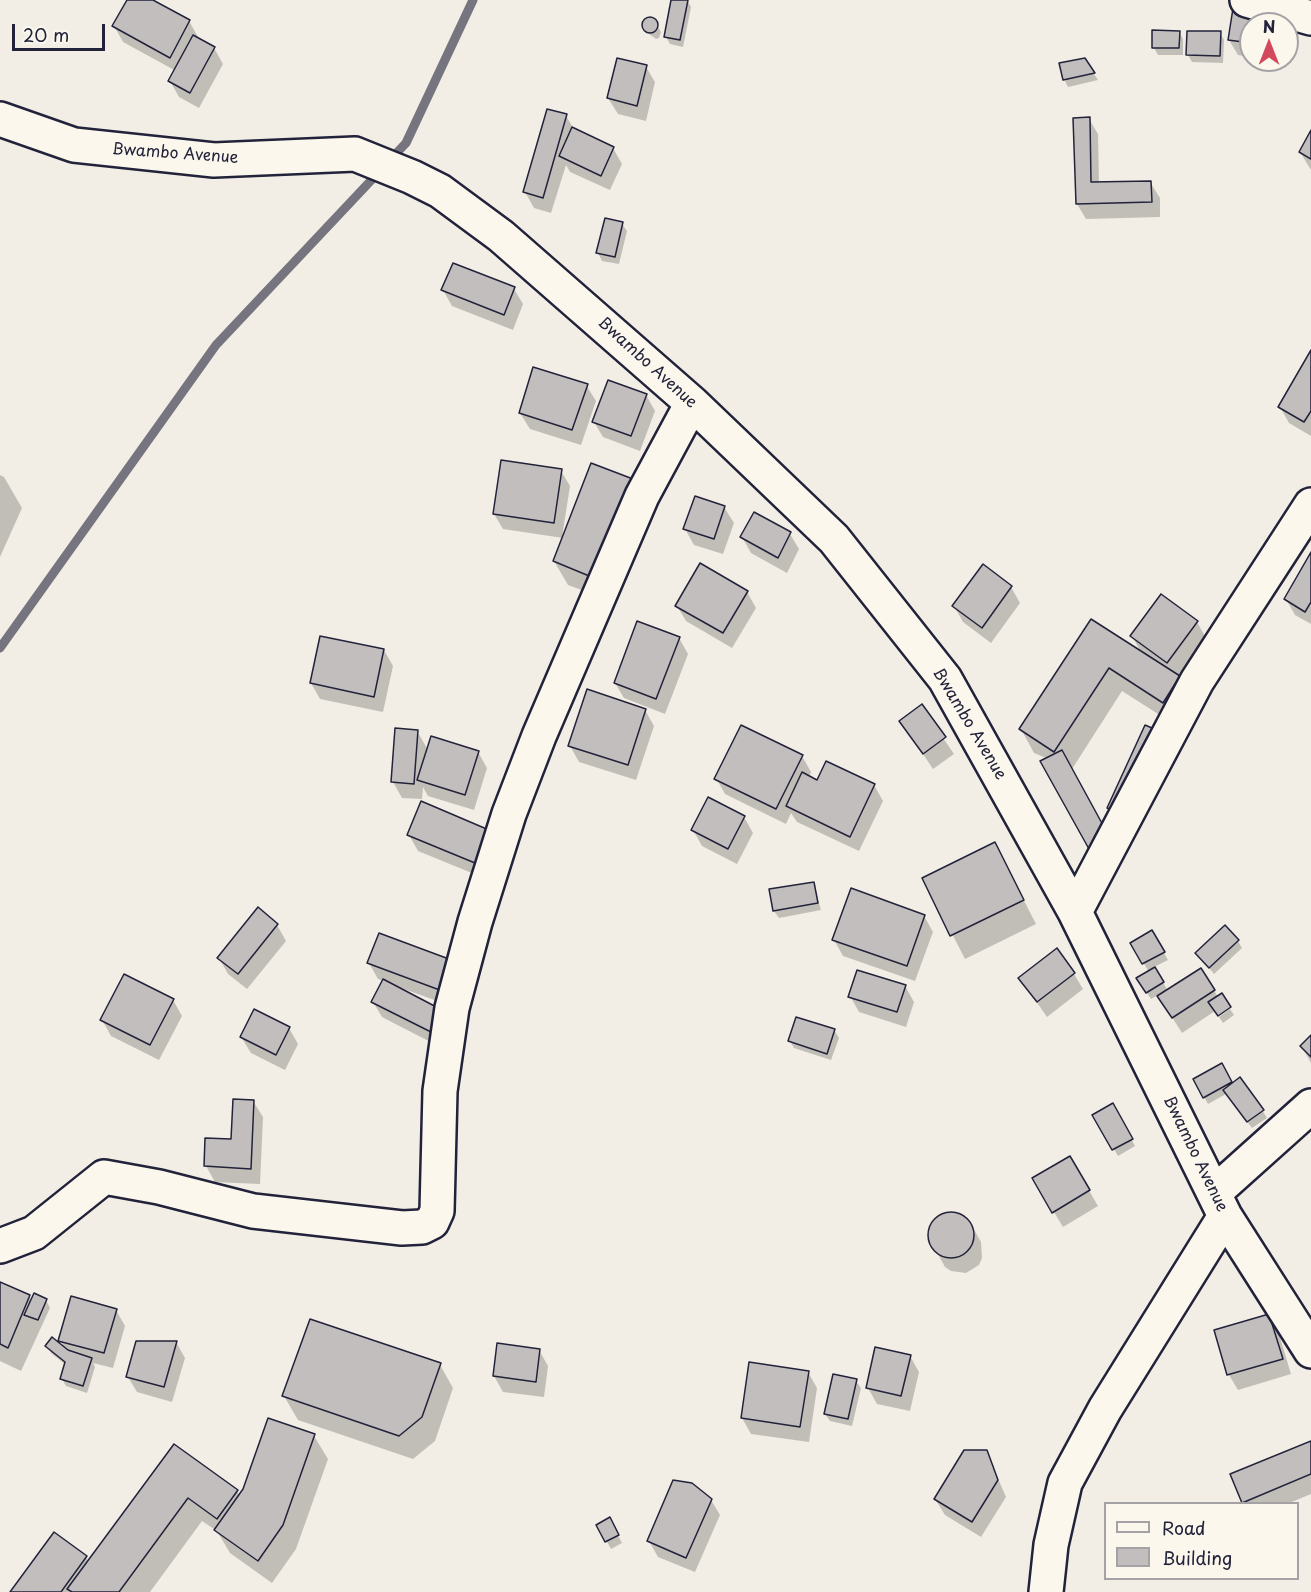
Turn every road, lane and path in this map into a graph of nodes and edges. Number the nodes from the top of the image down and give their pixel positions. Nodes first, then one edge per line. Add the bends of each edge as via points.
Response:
1 (1247, 0) edge
2 (1311, 18) edge
3 (0, 119) edge
4 (692, 403) junction
5 (1311, 505) edge
6 (1075, 912) junction
7 (1311, 1106) edge
8 (1220, 1205) junction
9 (0, 1246) edge
10 (1311, 1351) edge
11 (1046, 1592) edge

1 - 2 street
3 - 4 street, Bwambo Avenue via 74,144 140,154 214,160 355,154 412,177 440,191 501,236
4 - 6 street, Bwambo Avenue via 834,539 945,679
4 - 9 street via 642,496 539,736 478,911 452,1008 444,1060 437,1211 432,1222 423,1227 402,1228 253,1210 104,1177 34,1233
5 - 6 street via 1197,681
6 - 8 street, Bwambo Avenue
7 - 8 street
8 - 10 street, Bwambo Avenue
8 - 11 street via 1065,1484 1051,1545

